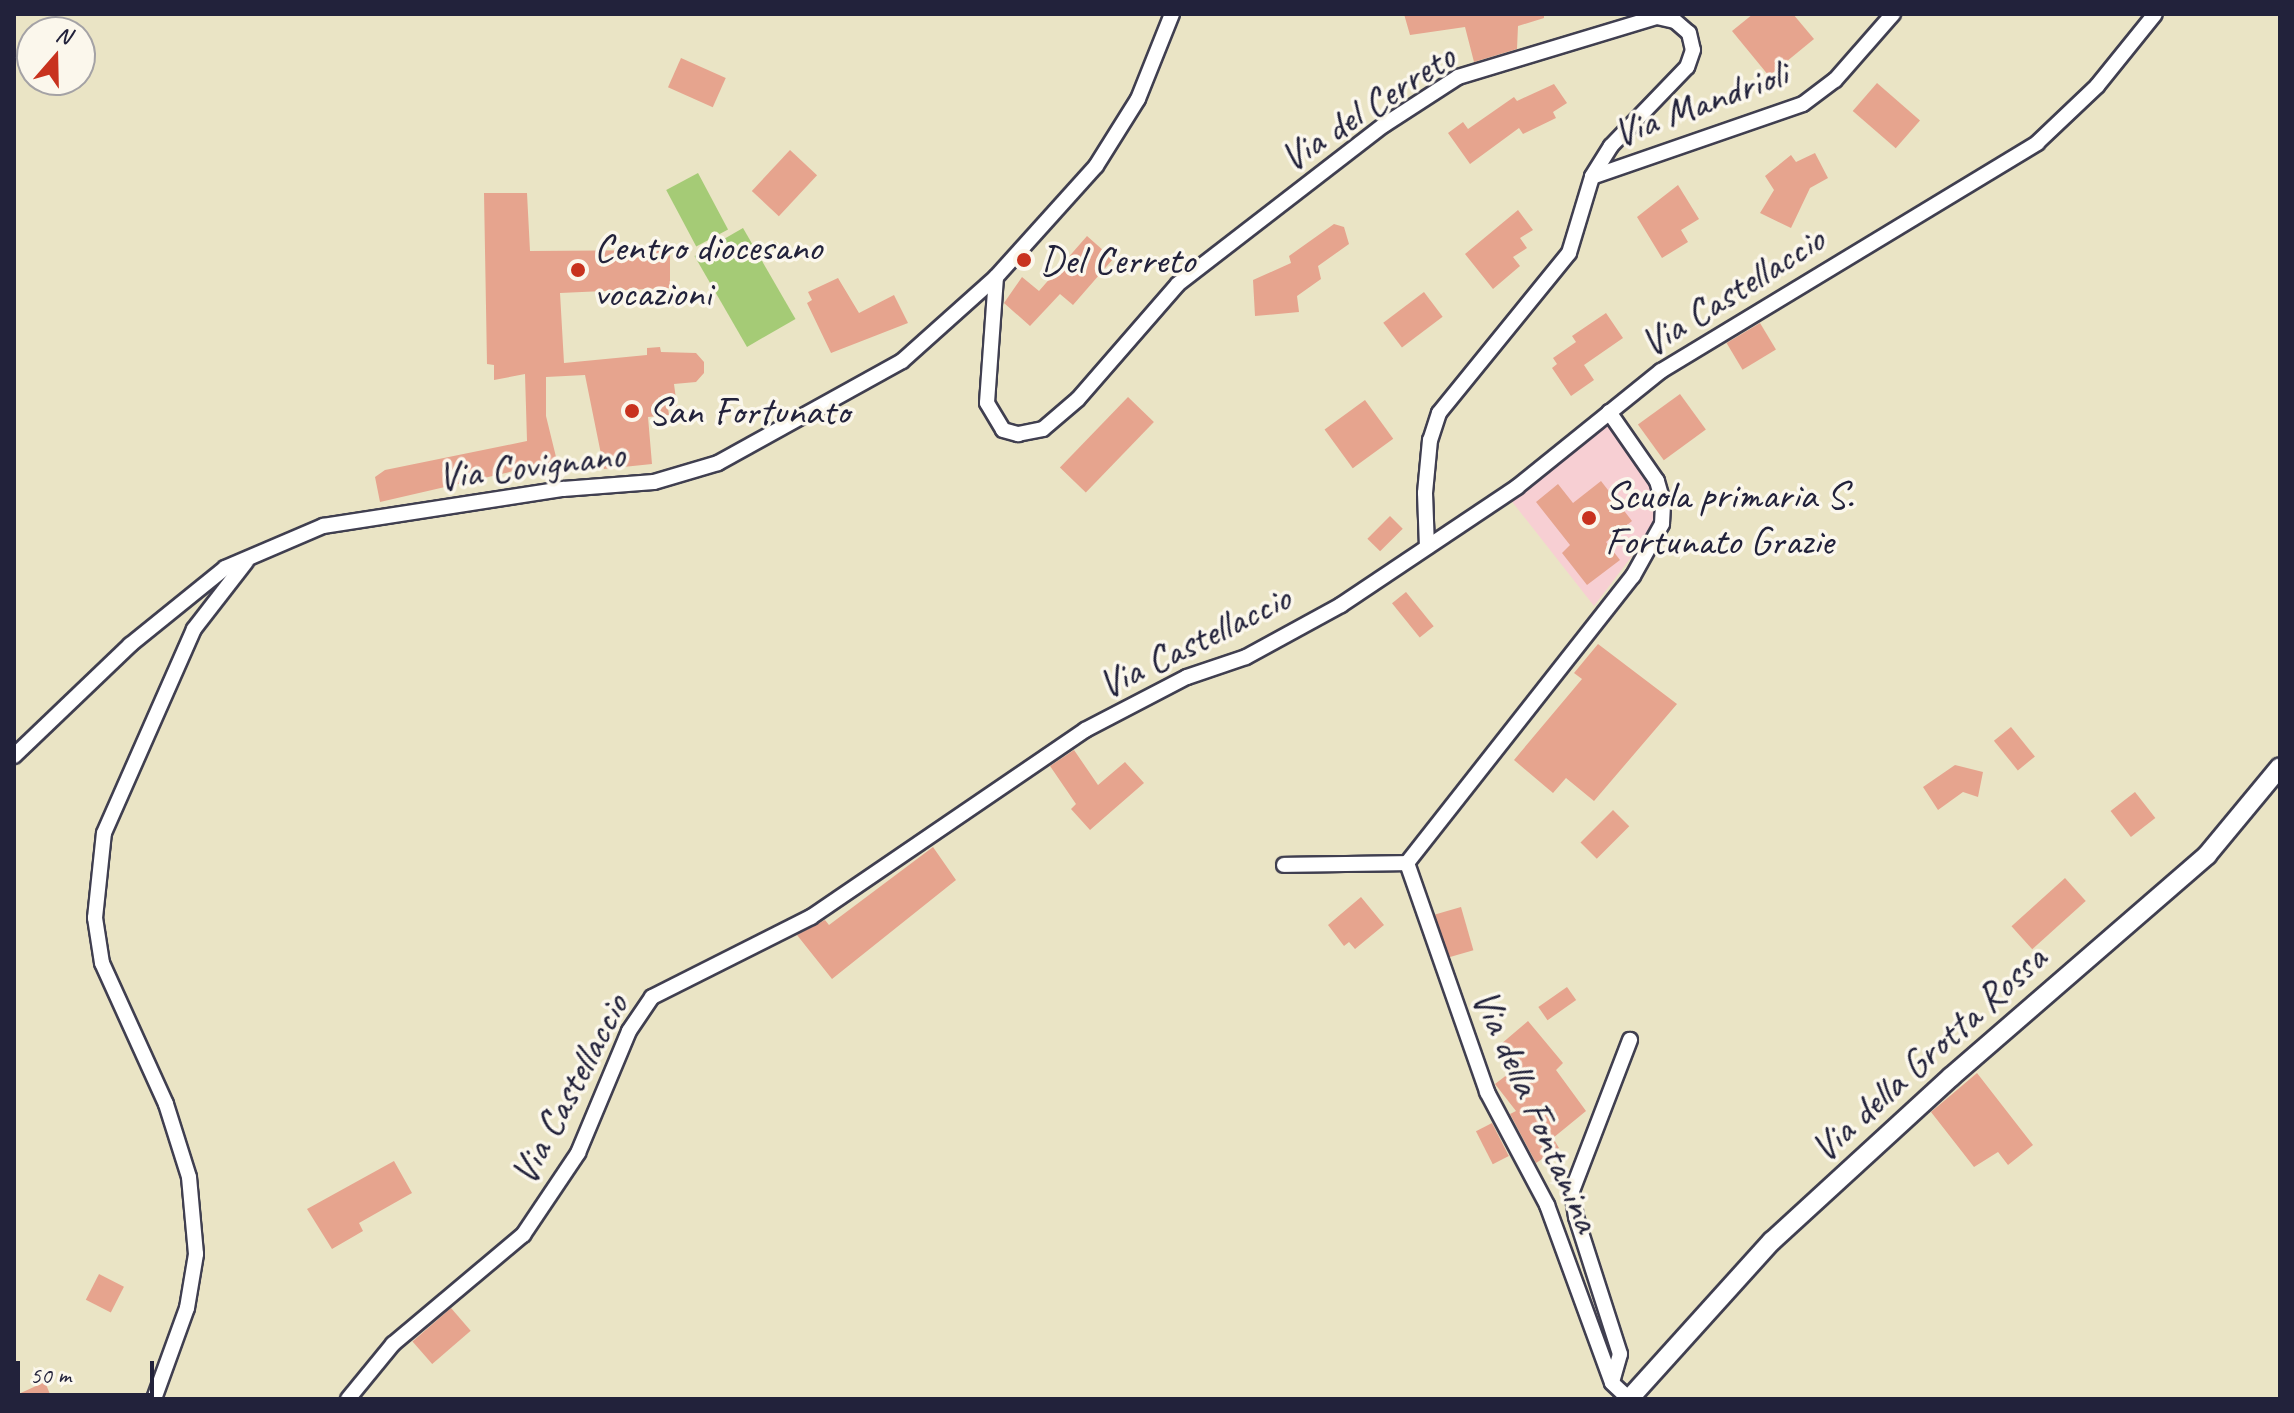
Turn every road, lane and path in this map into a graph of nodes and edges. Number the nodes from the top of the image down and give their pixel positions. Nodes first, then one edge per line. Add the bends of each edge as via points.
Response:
1 (1172, 14) edge
2 (1893, 14) edge
3 (2155, 14) edge
4 (1592, 177) junction
5 (996, 277) junction
6 (1609, 412) junction
7 (1427, 547) junction
8 (250, 558) junction
9 (14, 756) edge
10 (2280, 767) edge
11 (1407, 863) junction
12 (1284, 865) dead end
13 (1630, 1040) dead end
14 (1612, 1383) junction
15 (154, 1399) edge
16 (348, 1399) edge
17 (1629, 1399) edge

1 - 5 street, Via Covignano via 1138,99 1096,166
2 - 4 street, Via Mandrioli via 1835,80 1803,104
3 - 6 street, Via Castellaccio via 2097,86 2037,143 1727,329
4 - 5 street, Via del Cerreto via 1611,146 1687,67 1693,50 1689,33 1675,21 1657,17 1458,77 1384,125 1178,284 1078,399 1043,429 1018,434 1003,430 987,403
4 - 7 street, Via del Cerreto via 1564,262 1439,413 1430,440 1425,493
5 - 8 street, Via Covignano via 902,361 718,463 654,482 563,489 323,526
6 - 7 street, Via Castellaccio via 1517,487
6 - 11 street via 1657,481 1662,524 1633,576
7 - 16 street, Via Castellaccio via 1341,605 1246,657 1187,677 1085,730 811,917 652,997 629,1031 578,1153 523,1235 393,1344
8 - 9 street, Via Covignano via 225,568 130,645
8 - 15 street via 194,629 104,833 95,918 102,963 166,1104 189,1177 195,1239 187,1308
10 - 17 street, Via della Grotta Rossa via 2207,855 1772,1241
11 - 12 street
11 - 14 street, Via della Fontanina via 1487,1092 1547,1205
13 - 14 street, Via della Fontanina via 1572,1191 1620,1354
14 - 17 street, Via della Fontanina

